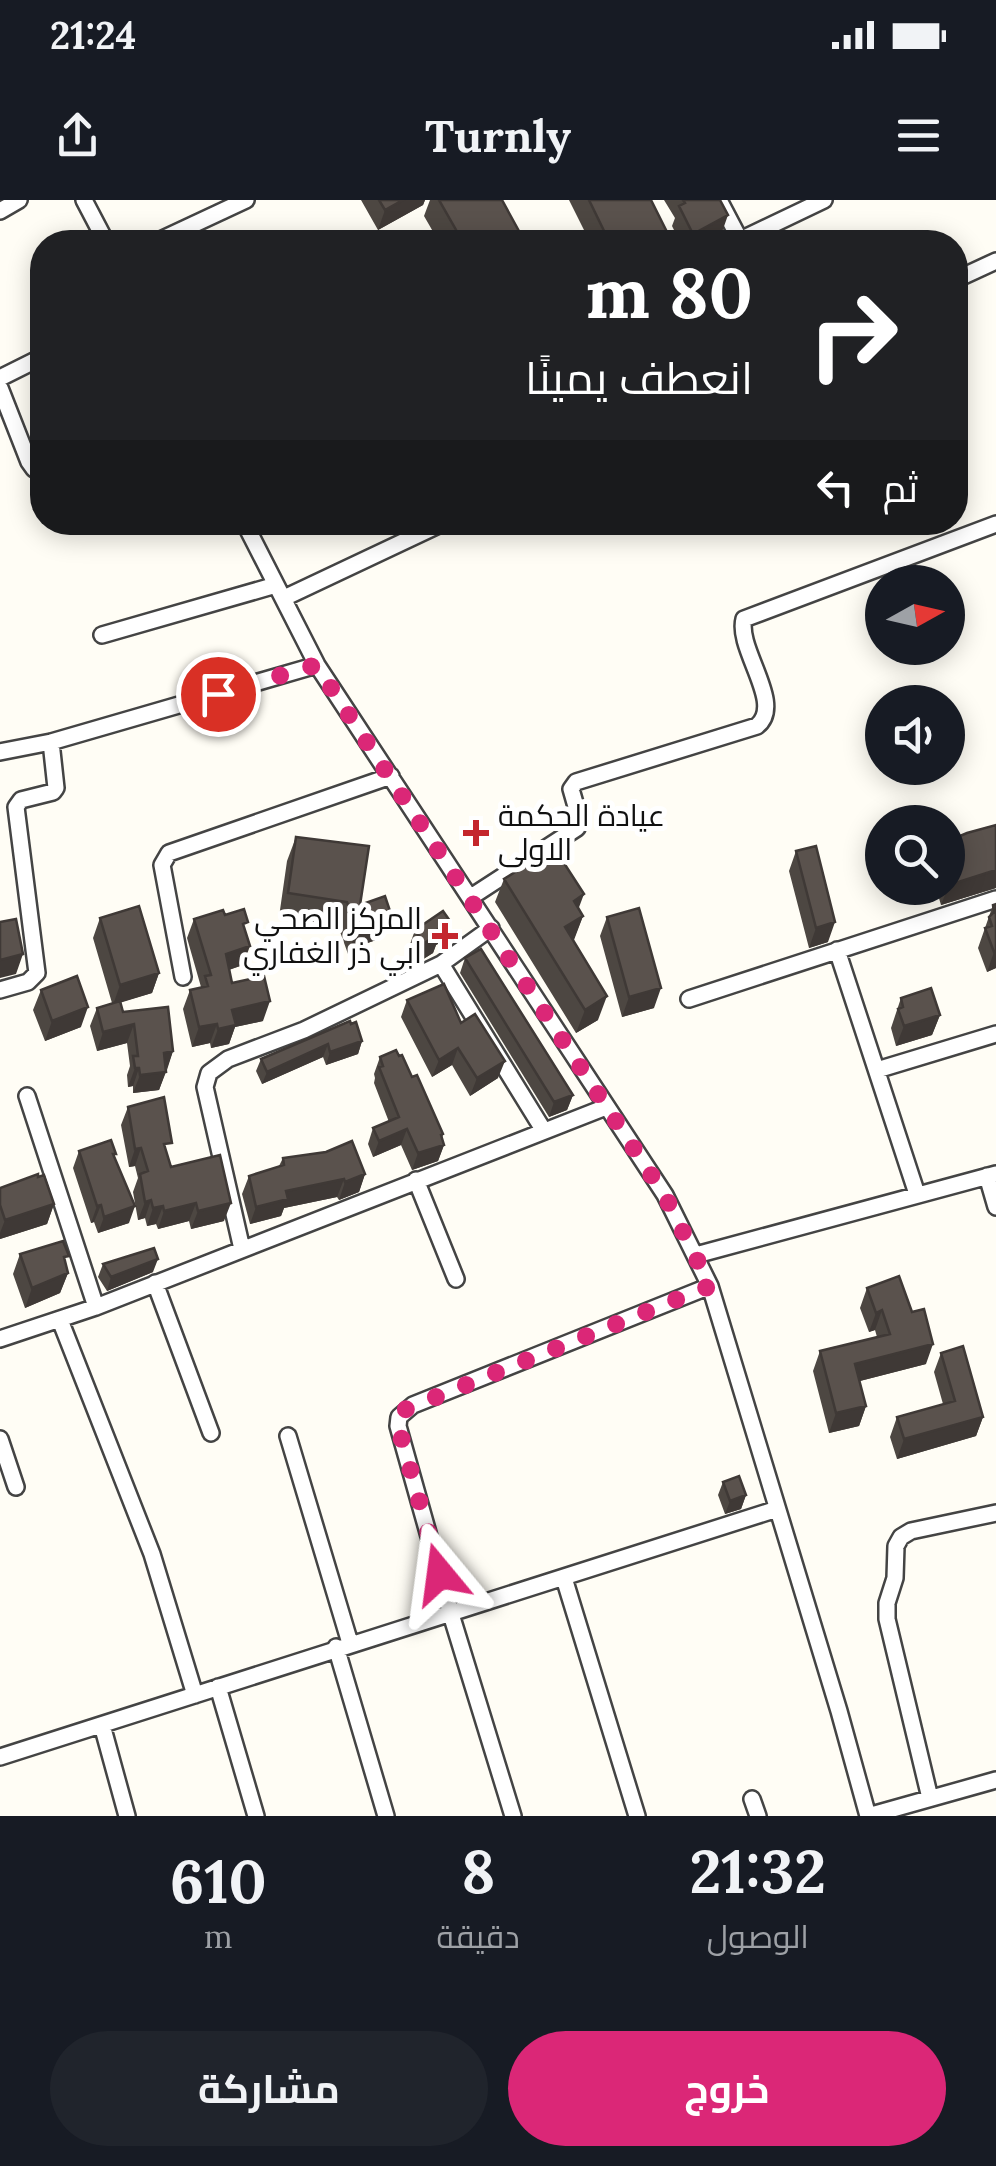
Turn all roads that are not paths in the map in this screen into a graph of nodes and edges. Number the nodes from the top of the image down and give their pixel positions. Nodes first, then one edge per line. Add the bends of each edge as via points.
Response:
1 (19, 200) edge
2 (84, 200) edge
3 (246, 200) edge
4 (719, 200) edge
5 (824, 200) edge
6 (0, 211) edge
7 (100, 230) edge
8 (182, 230) edge
9 (733, 230) edge
10 (763, 230) edge
11 (996, 261) edge
12 (968, 274) edge
13 (30, 363) edge
14 (0, 378) edge
15 (0, 388) edge
16 (30, 463) edge
17 (996, 524) edge
18 (251, 535) edge
19 (414, 535) edge
20 (967, 535) edge
21 (968, 535) edge
22 (280, 592) junction
23 (102, 635) dead end
24 (316, 665) junction
25 (50, 742) junction
26 (0, 752) edge
27 (390, 776) junction
28 (471, 897) junction
29 (996, 898) edge
30 (491, 928) junction
31 (837, 950) junction
32 (441, 964) junction
33 (183, 977) dead end
34 (0, 990) edge
35 (689, 999) dead end
36 (996, 1034) edge
37 (877, 1070) junction
38 (26, 1096) dead end
39 (606, 1107) junction
40 (544, 1131) junction
41 (992, 1175) edge
42 (416, 1180) junction
43 (918, 1194) junction
44 (996, 1207) edge
45 (242, 1249) junction
46 (696, 1255) junction
47 (456, 1279) dead end
48 (155, 1283) junction
49 (710, 1286) junction
50 (96, 1306) junction
51 (60, 1320) junction
52 (0, 1338) edge
53 (211, 1433) dead end
54 (288, 1436) dead end
55 (0, 1439) edge
56 (16, 1487) dead end
57 (776, 1509) junction
58 (996, 1513) edge
59 (564, 1578) junction
60 (450, 1611) junction
61 (343, 1645) junction
62 (218, 1687) junction
63 (195, 1695) junction
64 (102, 1725) junction
65 (0, 1756) edge
66 (996, 1780) edge
67 (930, 1798) junction
68 (752, 1799) dead end
69 (127, 1816) edge
70 (256, 1816) edge
71 (386, 1816) edge
72 (513, 1816) edge
73 (637, 1816) edge
74 (758, 1816) edge
75 (868, 1816) edge

1 - 6 street
2 - 7 street
3 - 8 street
4 - 9 street
5 - 10 street
11 - 12 street
13 - 14 street
15 - 16 street
17 - 21 street
18 - 22 street
19 - 22 street
20 - 28 street via 744,620 764,720 576,782 571,789 577,828
22 - 23 street
22 - 24 street
24 - 25 street
24 - 27 street
25 - 26 street
25 - 34 street via 54,792 16,807 38,974
27 - 28 street
27 - 33 street via 170,853 162,865
28 - 30 street
29 - 31 street
30 - 32 street
30 - 39 street
31 - 35 street
31 - 37 street
32 - 40 street
32 - 45 street via 208,1073 204,1087
36 - 37 street
37 - 43 street
38 - 50 street
39 - 40 street
39 - 46 street
40 - 42 street
41 - 43 street
41 - 44 street
42 - 45 street
42 - 47 street
43 - 46 street
45 - 48 street
46 - 49 street
48 - 50 street
48 - 53 street
49 - 57 street
49 - 60 street via 413,1405 399,1417
50 - 51 street
51 - 52 street
51 - 63 street via 152,1554
54 - 61 street
55 - 56 street
57 - 59 street
57 - 75 street
58 - 67 street via 911,1532 896,1546 888,1619
59 - 60 street
59 - 73 street
60 - 61 street
60 - 72 street
61 - 62 street
61 - 71 street
62 - 63 street
62 - 70 street
63 - 64 street
64 - 65 street
64 - 69 street
66 - 67 street
67 - 75 street
68 - 74 street

